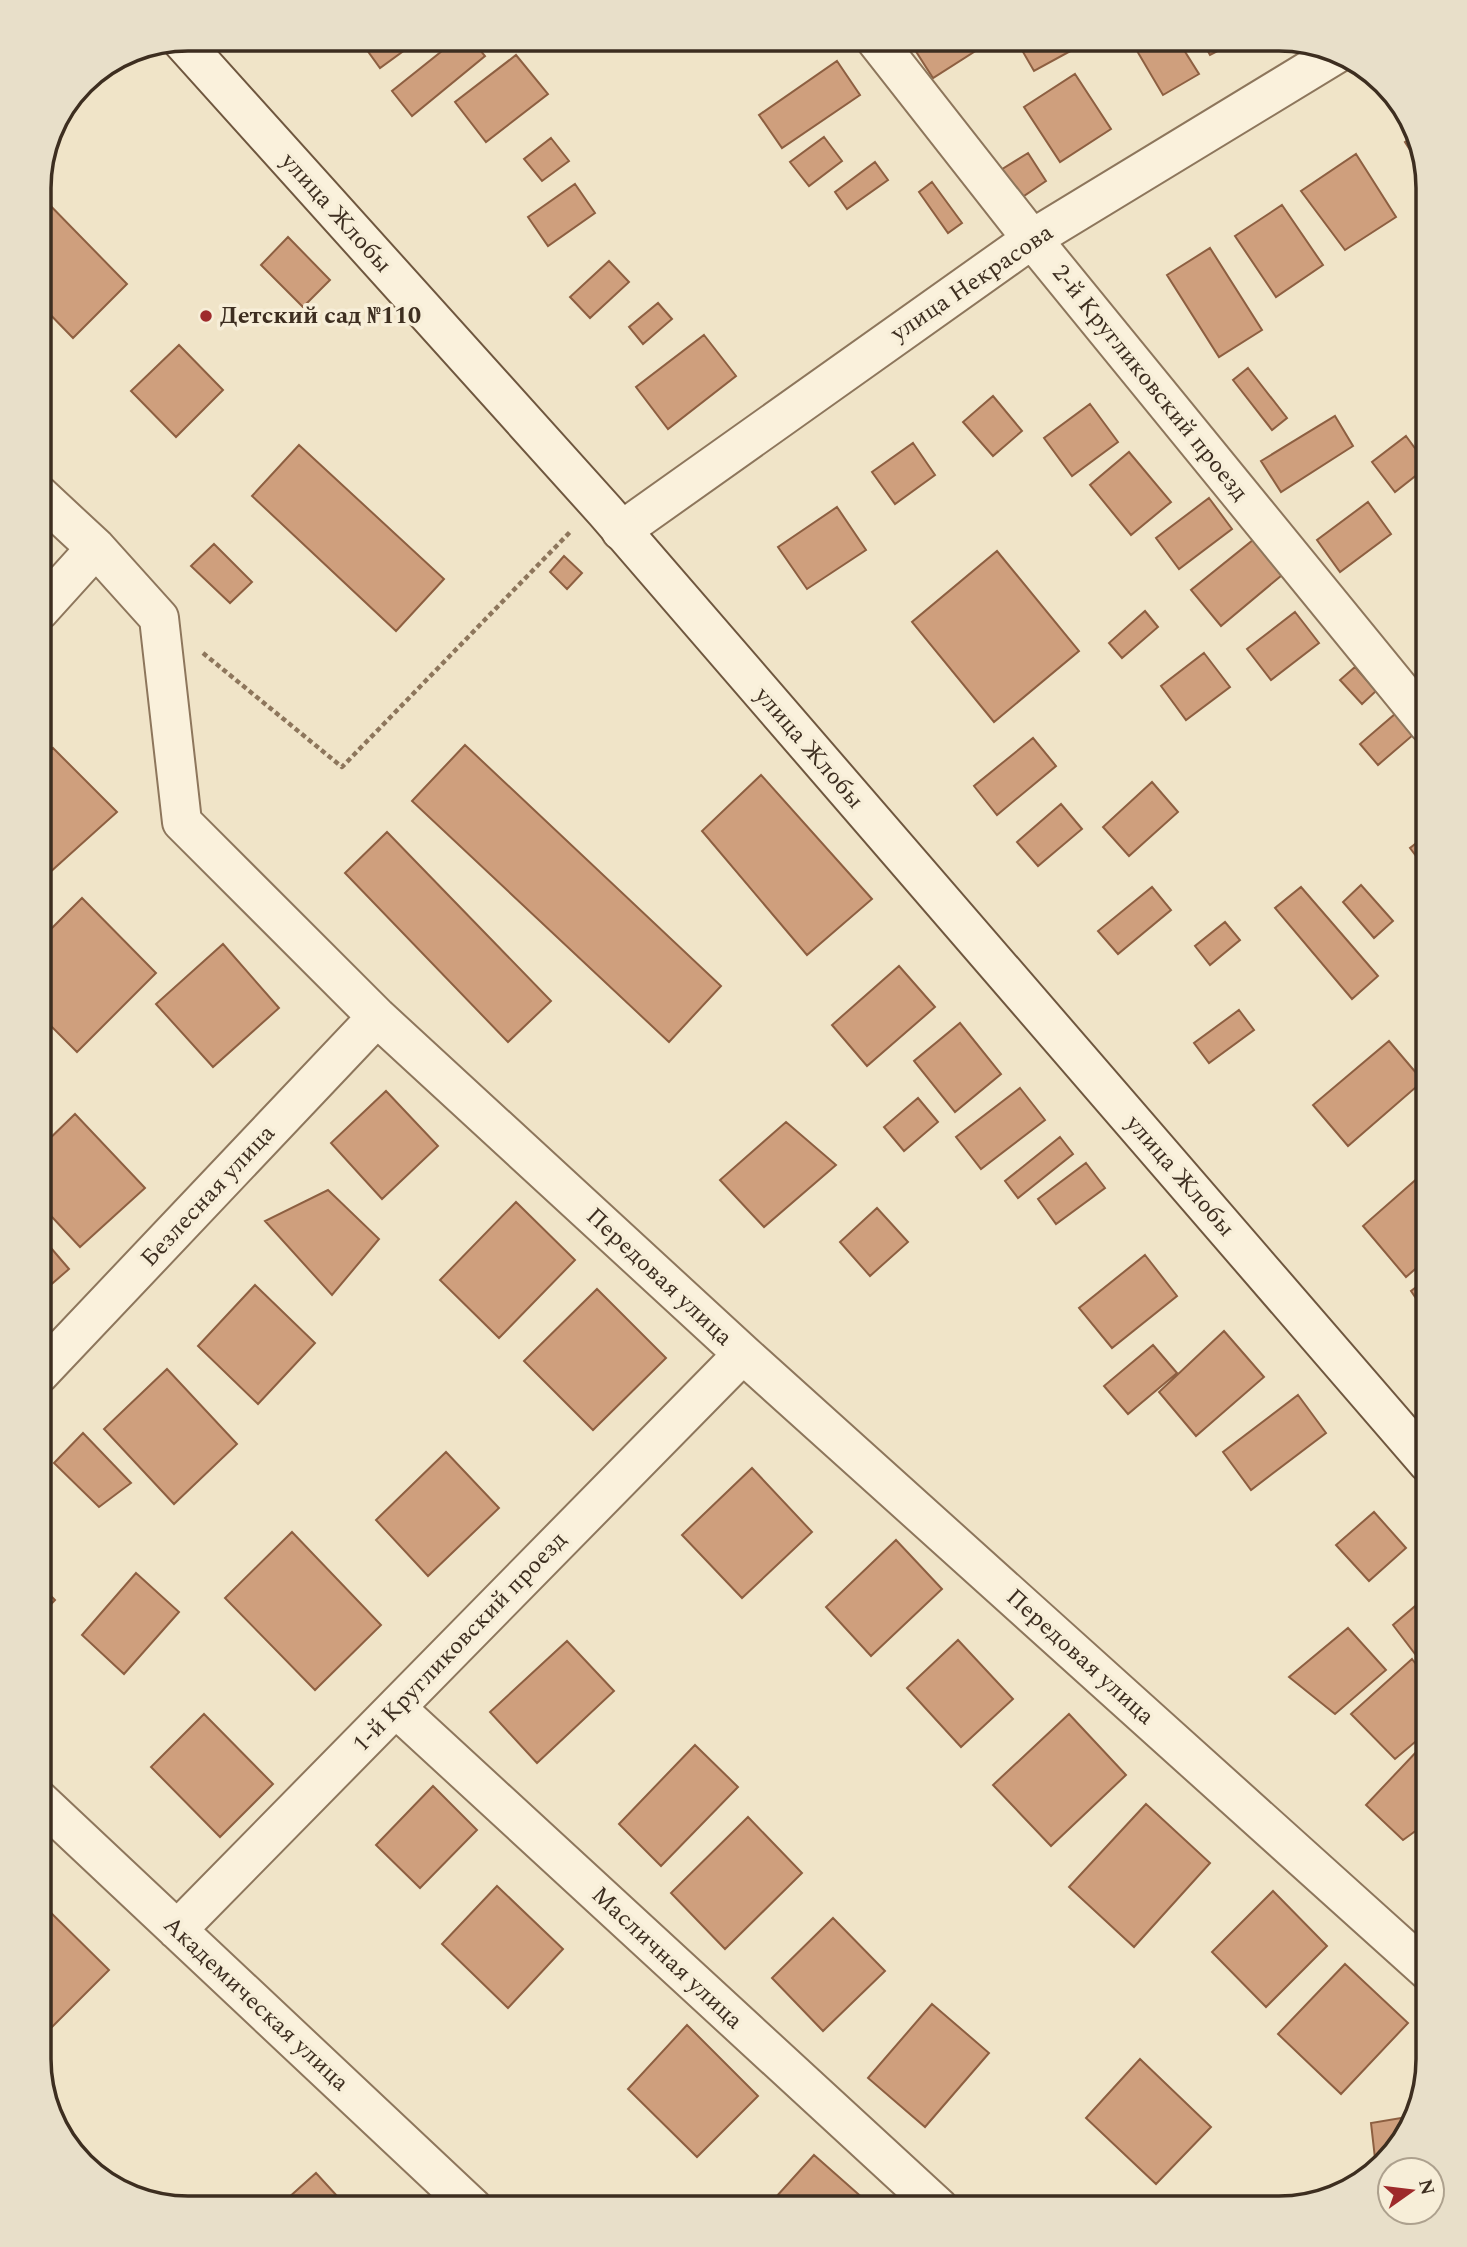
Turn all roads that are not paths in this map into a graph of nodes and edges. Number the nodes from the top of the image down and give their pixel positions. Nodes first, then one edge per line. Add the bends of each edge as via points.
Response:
1 (191, 51) edge
2 (884, 51) edge
3 (1327, 59) edge
4 (1032, 239) junction
5 (51, 506) edge
6 (609, 517) junction
7 (96, 548) junction
8 (51, 598) edge
9 (1416, 708) edge
10 (377, 1017) junction
11 (743, 1354) junction
12 (51, 1361) edge
13 (1416, 1448) edge
14 (396, 1708) junction
15 (51, 1812) edge
16 (177, 1930) junction
17 (1416, 1959) edge
18 (460, 2196) edge
19 (926, 2196) edge

1 - 6 street, улица Жлобы
2 - 4 street, 2-й Кругликовский проезд
3 - 4 street, улица Некрасова
4 - 6 street, улица Некрасова
4 - 9 street, 2-й Кругликовский проезд
5 - 7 street
6 - 13 street, улица Жлобы
7 - 8 street
7 - 10 street, Передовая улица via 159,618 182,822
10 - 11 street, Передовая улица
10 - 12 street, Безлесная улица
11 - 14 street, 1-й Кругликовский проезд
11 - 17 street, Передовая улица
14 - 16 street, 1-й Кругликовский проезд
14 - 19 street, Масличная улица
15 - 16 street, Академическая улица
16 - 18 street, Академическая улица

